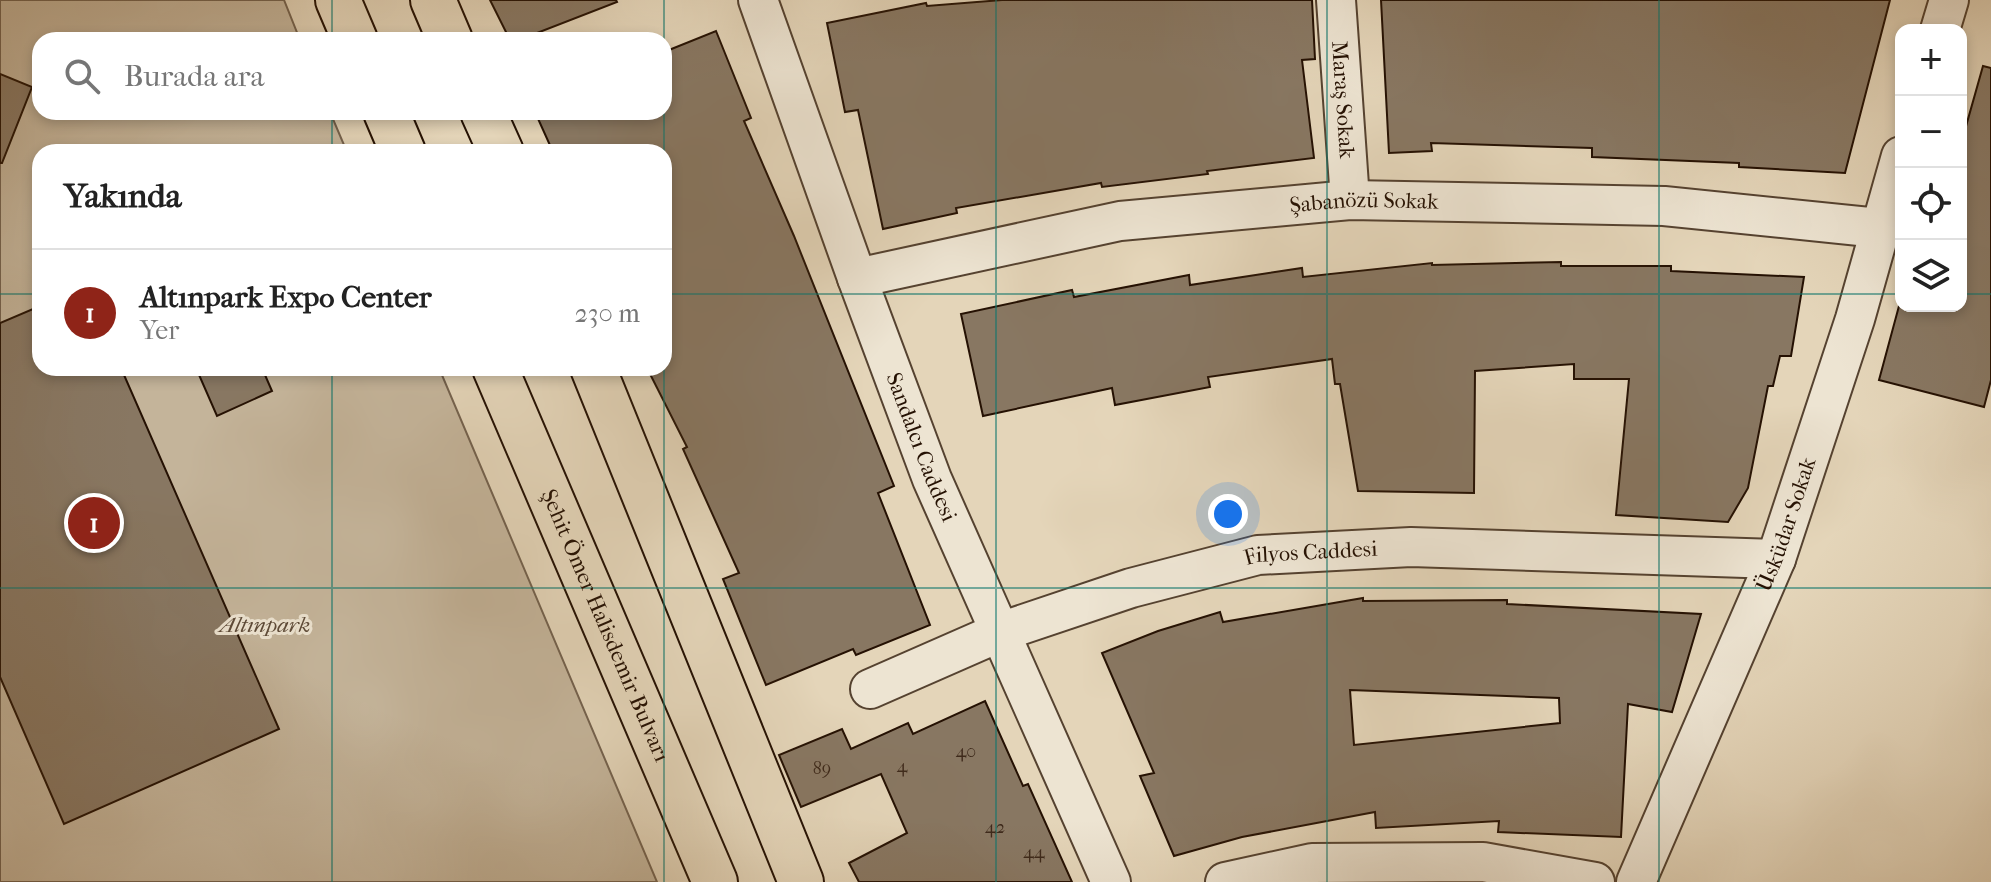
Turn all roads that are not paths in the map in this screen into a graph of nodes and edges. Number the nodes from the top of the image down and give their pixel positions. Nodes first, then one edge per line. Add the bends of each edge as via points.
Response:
1 (338, 0) edge
2 (433, 0) edge
3 (758, 0) edge
4 (1336, 0) edge
5 (1949, 0) edge
6 (1942, 24) edge
7 (352, 32) edge
8 (447, 32) edge
9 (389, 120) edge
10 (487, 120) edge
11 (400, 144) edge
12 (497, 144) edge
13 (1897, 168) edge
14 (1350, 200) junction
15 (1879, 228) junction
16 (857, 278) junction
17 (498, 376) edge
18 (596, 376) edge
19 (1776, 559) junction
20 (1000, 632) junction
21 (870, 689) dead end
22 (715, 882) edge
23 (801, 882) edge
24 (1111, 882) edge
25 (1225, 882) edge
26 (1595, 882) edge
27 (1636, 882) edge

1 - 7 highway
2 - 8 highway
3 - 16 street, Sandalcı Caddesi
4 - 14 street, Maraş Sokak
5 - 6 street
9 - 11 highway
10 - 12 highway
13 - 15 street, Üsküdar Sokak
14 - 15 street, Şabanözü Sokak via 1664,206
14 - 16 street, Şabanözü Sokak via 1120,221
15 - 19 street, Üsküdar Sokak via 1855,319
16 - 20 street, Sandalcı Caddesi via 932,479
17 - 22 highway, Şehit Ömer Halisdemir Bulvarı
18 - 23 highway
19 - 20 street, Filyos Caddesi via 1411,547 1258,555 1131,588
19 - 27 street, Üsküdar Sokak
20 - 21 street, Filyos Caddesi
20 - 24 street, Sandalcı Caddesi
25 - 26 street via 1312,863 1483,862

